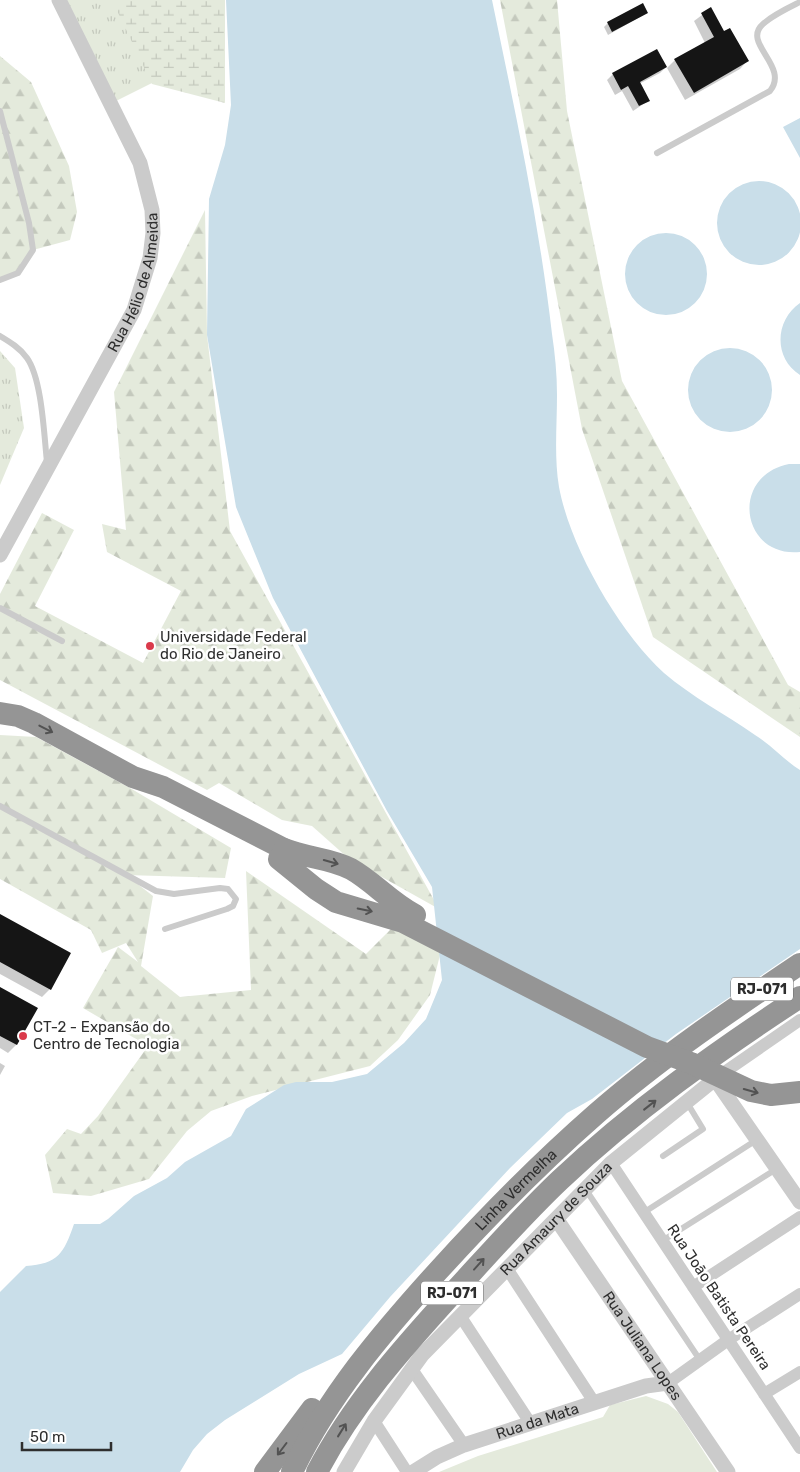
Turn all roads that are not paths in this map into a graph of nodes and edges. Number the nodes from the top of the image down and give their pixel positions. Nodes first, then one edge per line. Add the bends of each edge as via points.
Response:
1 (59, 0) edge
2 (800, 2) edge
3 (0, 111) edge
4 (657, 153) dead end
5 (0, 280) edge
6 (0, 336) edge
7 (48, 465) junction
8 (0, 555) edge
9 (0, 608) edge
10 (62, 640) dead end
11 (0, 713) edge
12 (0, 806) edge
13 (227, 826) junction
14 (165, 929) dead end
15 (800, 964) edge
16 (800, 997) edge
17 (800, 1020) edge
18 (691, 1063) junction
19 (716, 1079) junction
20 (800, 1092) edge
21 (686, 1101) junction
22 (758, 1138) junction
23 (663, 1156) dead end
24 (611, 1164) junction
25 (778, 1168) junction
26 (586, 1190) junction
27 (800, 1202) edge
28 (643, 1212) junction
29 (800, 1217) edge
30 (557, 1220) junction
31 (662, 1241) junction
32 (508, 1270) junction
33 (693, 1287) junction
34 (800, 1294) edge
35 (461, 1317) junction
36 (394, 1320) junction
37 (728, 1340) junction
38 (700, 1360) junction
39 (411, 1368) junction
40 (800, 1372) edge
41 (668, 1383) junction
42 (764, 1394) junction
43 (594, 1402) junction
44 (374, 1421) junction
45 (531, 1424) junction
46 (464, 1445) junction
47 (800, 1446) edge
48 (265, 1472) edge
49 (292, 1472) edge
50 (317, 1472) edge
51 (344, 1472) edge
52 (407, 1472) edge
53 (413, 1472) edge
54 (728, 1472) edge

1 - 7 street, Rua Hélio de Almeida via 140,163 152,210 153,234 150,258 134,310
2 - 4 lane via 761,25 757,34 776,75 770,91
3 - 5 lane via 33,250 18,273
6 - 7 lane via 18,348 32,368
7 - 8 street, Rua Hélio de Almeida
9 - 10 lane
11 -> 13 highway via 34,723 133,777 163,787
12 - 14 lane via 156,891 174,894 220,888 228,889 236,899 227,909
13 -> 18 highway, bridge via 293,853 352,870 399,907 652,1037
13 -> 18 highway, bridge via 279,859 336,902 403,922 647,1047
15 - 36 highway, Linha Vermelha / RJ-071 via 704,1029 597,1114 495,1209
50 -> 16 highway, Linha Vermelha / RJ-071 via 362,1398 410,1340 560,1180 717,1052
17 - 19 street
18 -> 20 highway, bridge via 751,1091 771,1095
19 - 21 street, Rua Amaury de Souza
19 - 22 street
21 - 23 lane via 703,1129
21 - 24 street, Rua Amaury de Souza
22 - 25 street
22 - 28 lane
24 - 26 street, Rua Amaury de Souza
24 - 28 street, Rua João Batista Pereira
25 - 27 street
25 - 31 lane
26 - 30 street, Rua Amaury de Souza
26 - 38 lane
28 - 31 street, Rua João Batista Pereira
29 - 33 street
30 - 32 street, Rua Amaury de Souza
30 - 41 street, Rua Juliana Lopes
31 - 33 street, Rua João Batista Pereira
32 - 35 street, Rua Amaury de Souza
32 - 43 street
33 - 37 street, Rua João Batista Pereira
34 - 37 street
35 - 39 street, Rua Amaury de Souza
35 - 45 street
36 -> 48 highway via 334,1380
36 - 49 highway, Linha Vermelha / RJ-071 via 344,1383 304,1446
37 - 38 street
37 - 42 street, Rua João Batista Pereira
38 - 41 street
39 - 44 street, Rua Amaury de Souza
39 - 46 street
40 - 42 street
41 - 43 street, Rua da Mata via 646,1386
41 - 54 street, Rua Juliana Lopes
42 - 47 street, Rua João Batista Pereira
43 - 45 street, Rua da Mata
44 - 51 street, Rua Amaury de Souza
44 - 52 street
45 - 46 street, Rua da Mata
46 - 53 street, Rua da Mata

